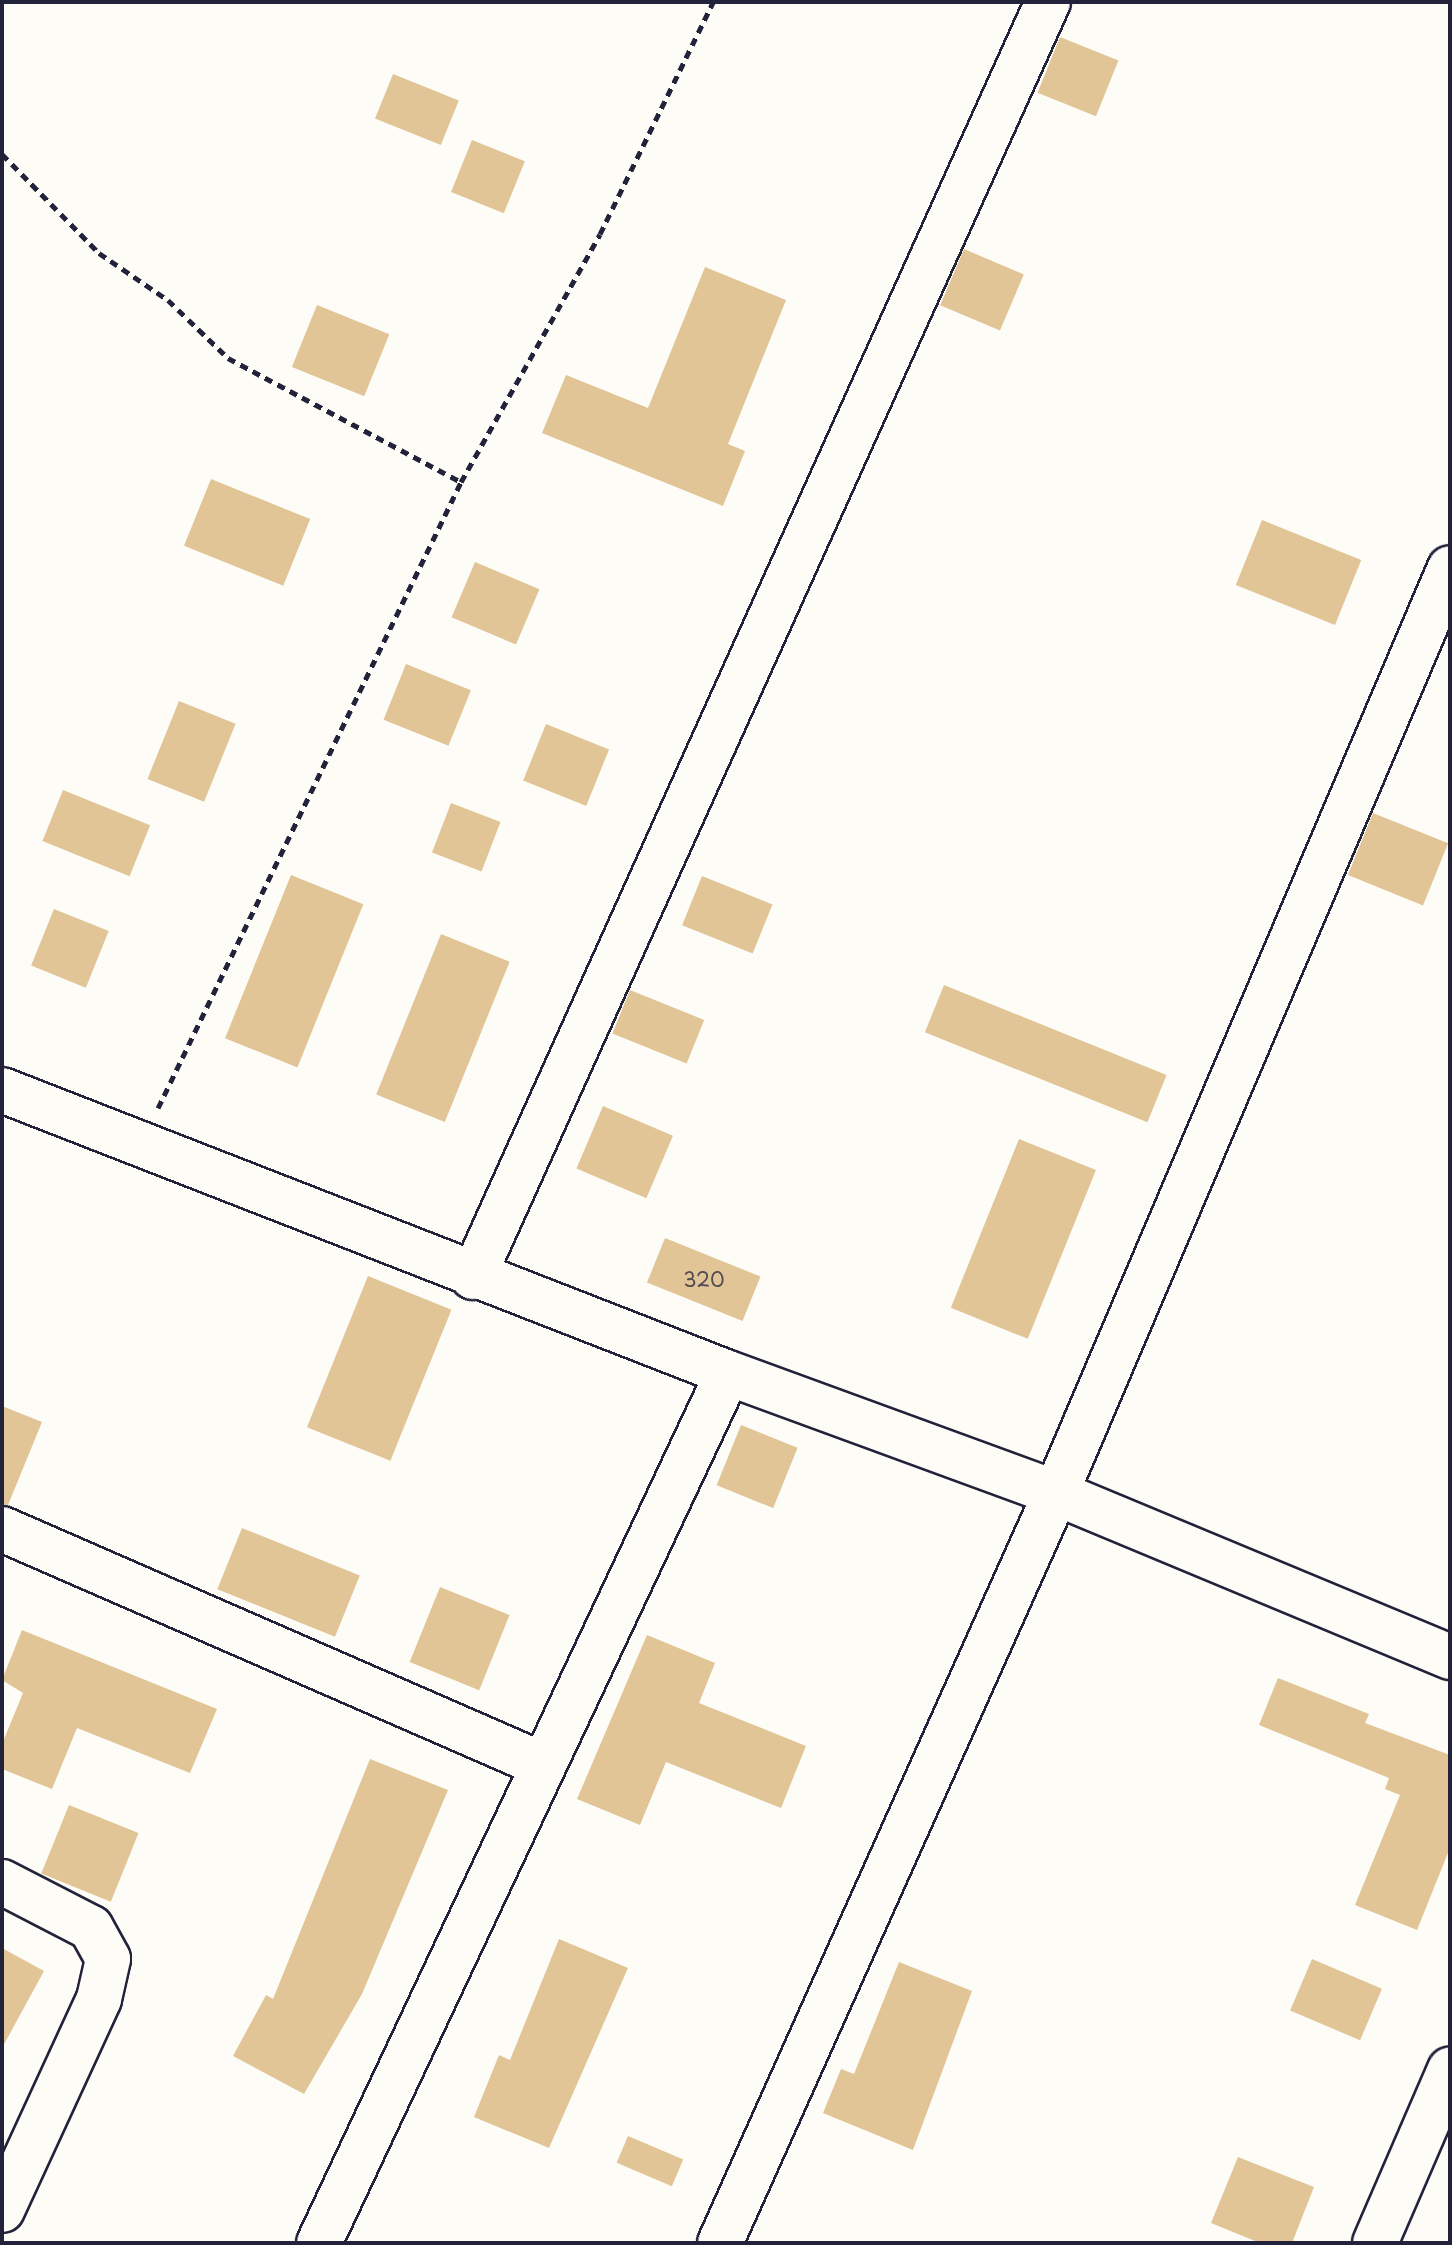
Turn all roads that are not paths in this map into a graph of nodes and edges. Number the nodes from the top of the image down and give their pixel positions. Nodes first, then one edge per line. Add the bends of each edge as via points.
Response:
1 (1048, 2) edge
2 (1450, 568) edge
3 (2, 1090) edge
4 (473, 1277) junction
5 (728, 1373) junction
6 (1056, 1493) junction
7 (2, 1529) edge
8 (1450, 1657) edge
9 (543, 1765) junction
10 (2, 1882) edge
11 (1450, 2070) edge
12 (2, 2210) edge
13 (319, 2243) edge
14 (720, 2243) edge
15 (1375, 2243) edge

1 - 4 street
2 - 6 street
3 - 4 street
4 - 5 street
5 - 6 street
5 - 9 street
6 - 8 street
6 - 14 street
7 - 9 street
9 - 13 street
10 - 12 street via 91,1928 108,1959 99,1999
11 - 15 street

